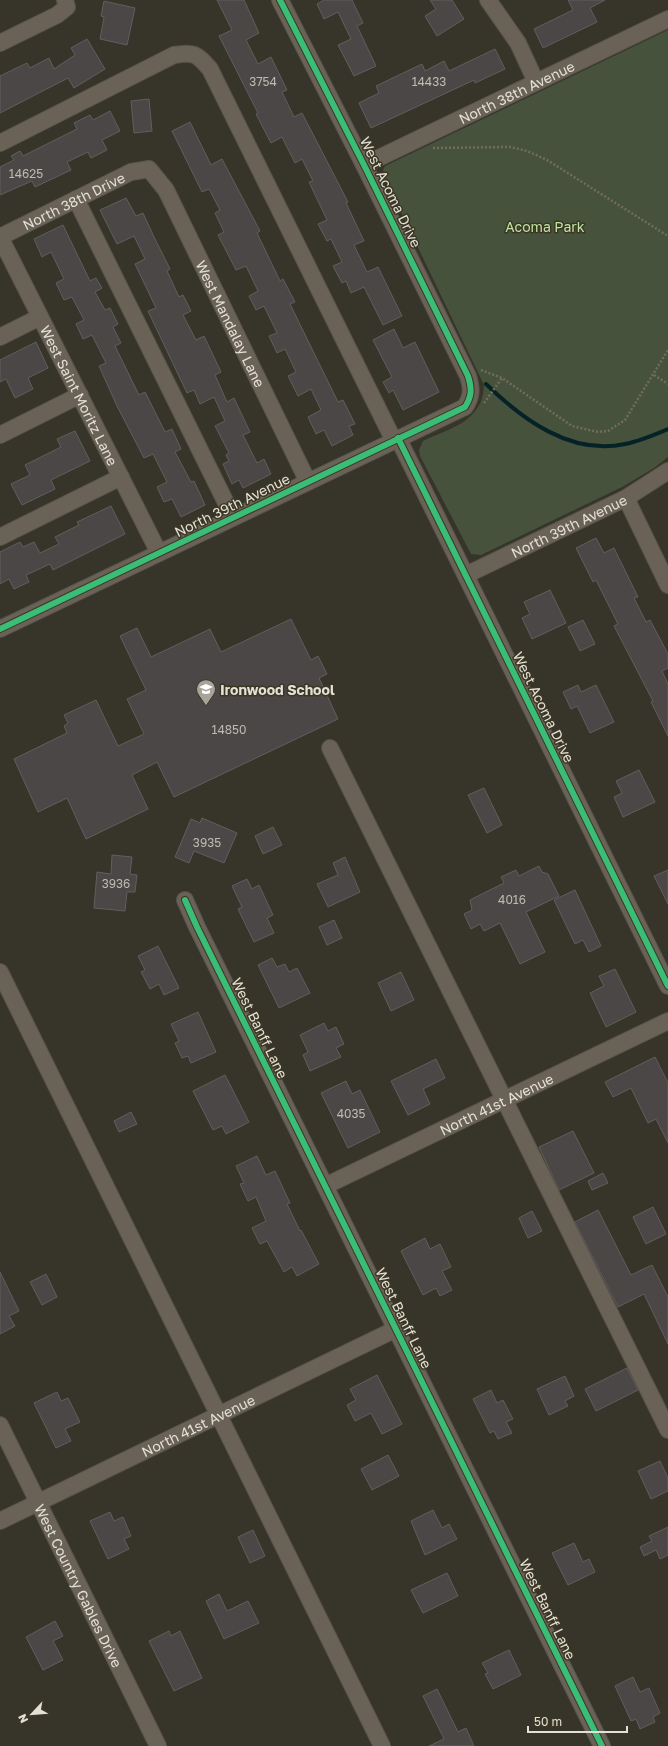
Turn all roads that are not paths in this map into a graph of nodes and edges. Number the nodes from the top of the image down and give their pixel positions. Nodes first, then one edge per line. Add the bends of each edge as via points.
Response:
1 (280, 0) edge
2 (488, 0) edge
3 (66, 4) edge
4 (668, 19) edge
5 (0, 43) edge
6 (536, 82) junction
7 (0, 143) edge
8 (364, 165) junction
9 (149, 169) joint
10 (76, 199) junction
11 (0, 237) edge
12 (40, 317) junction
13 (0, 337) edge
14 (80, 395) junction
15 (477, 400) joint
16 (0, 435) edge
17 (396, 440) junction
18 (668, 471) edge
19 (121, 477) junction
20 (308, 482) junction
21 (626, 498) junction
22 (233, 517) junction
23 (0, 537) edge
24 (159, 553) junction
25 (466, 575) junction
26 (668, 585) edge
27 (0, 630) edge
28 (330, 748) dead end
29 (185, 900) dead end
30 (0, 972) edge
31 (668, 986) edge
32 (668, 1021) edge
33 (505, 1100) junction
34 (325, 1186) junction
35 (396, 1329) junction
36 (218, 1415) junction
37 (0, 1426) edge
38 (668, 1430) edge
39 (38, 1502) junction
40 (0, 1521) edge
41 (158, 1746) edge
42 (382, 1746) edge
43 (602, 1746) edge

1 - 8 street, West Acoma Drive
2 - 6 street via 518,43
3 - 5 street via 57,15
4 - 6 street, North 38th Avenue
6 - 8 street, North 38th Avenue
7 - 17 street, West Acoma Drive via 174,55 188,53 199,56 210,68
8 - 15 street, West Acoma Drive via 468,376
9 - 10 street, North 38th Drive via 131,172
9 - 20 street, West Mandalay Lane via 166,190
10 - 11 street, North 38th Drive
10 - 22 street
11 - 12 street, West Saint Moritz Lane
12 - 13 street
12 - 14 street, West Saint Moritz Lane
14 - 16 street
14 - 19 street, West Saint Moritz Lane
15 - 17 street, North 39th Avenue
17 - 20 street, North 39th Avenue
17 - 25 street, West Acoma Drive
18 - 21 street, North 39th Avenue
19 - 23 street
19 - 24 street, West Saint Moritz Lane
20 - 22 street, North 39th Avenue
21 - 25 street, North 39th Avenue
21 - 26 street
22 - 24 street, North 39th Avenue
24 - 27 street, North 39th Avenue
25 - 31 street, West Acoma Drive
28 - 33 street
29 - 34 street, West Banff Lane
30 - 36 street
32 - 33 street, North 41st Avenue
33 - 34 street, North 41st Avenue
33 - 38 street
34 - 35 street, West Banff Lane
35 - 36 street, North 41st Avenue
35 - 43 street, West Banff Lane
36 - 39 street, North 41st Avenue
36 - 42 street
37 - 39 street, West Country Gables Drive
39 - 40 street, North 41st Avenue
39 - 41 street, West Country Gables Drive

